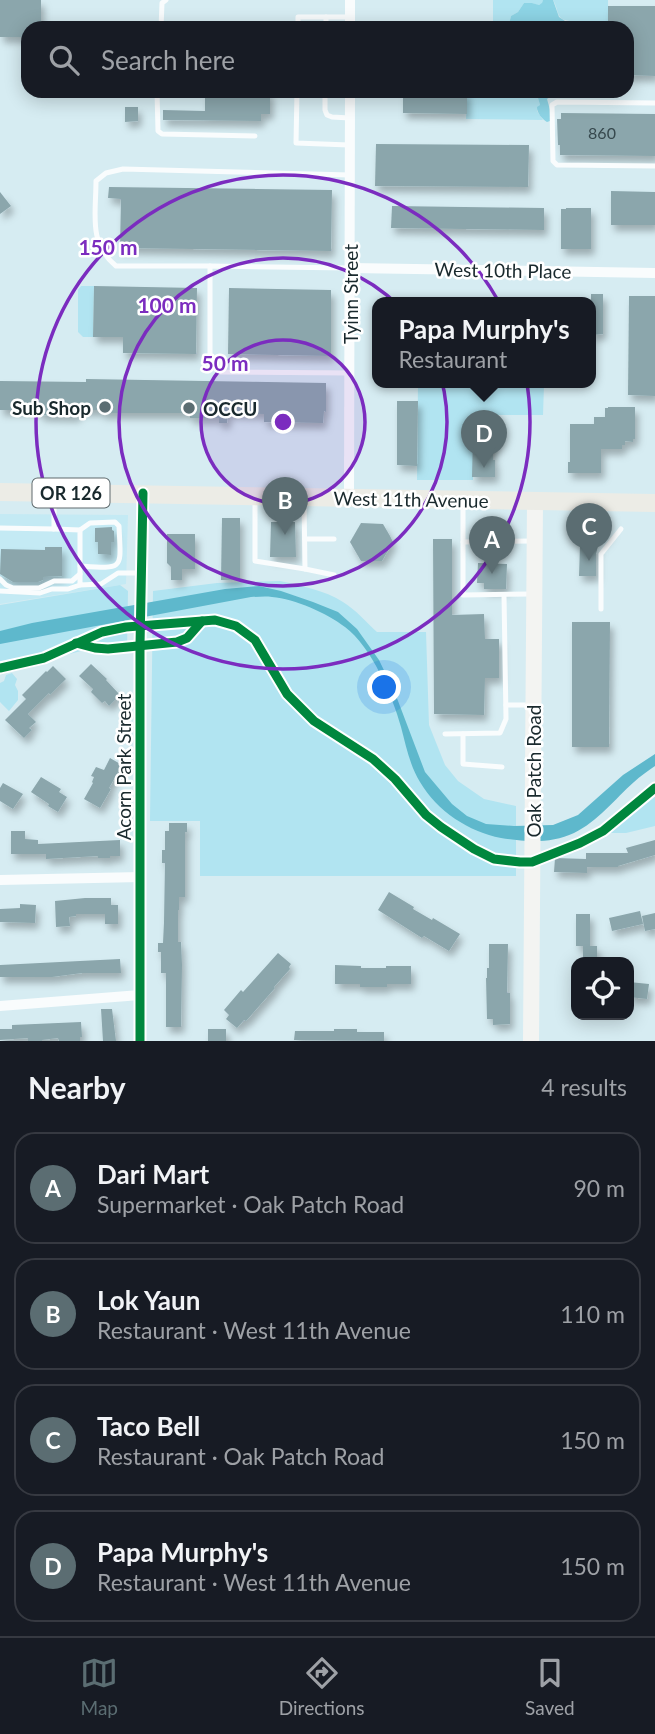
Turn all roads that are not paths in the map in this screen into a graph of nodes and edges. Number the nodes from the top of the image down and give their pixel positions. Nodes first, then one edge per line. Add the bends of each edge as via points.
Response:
1 (166, 0) edge
2 (350, 0) edge
3 (326, 17) junction
4 (161, 21) edge
5 (298, 21) edge
6 (326, 21) edge
7 (345, 21) edge
8 (350, 21) edge
9 (157, 98) edge
10 (297, 98) edge
11 (325, 98) edge
12 (350, 98) edge
13 (655, 103) edge
14 (350, 118) junction
15 (255, 136) dead end
16 (350, 145) junction
17 (655, 166) edge
18 (351, 174) junction
19 (210, 266) junction
20 (351, 268) junction
21 (655, 272) edge
22 (350, 373) junction
23 (0, 492) edge
24 (54, 493) junction
25 (142, 493) junction
26 (255, 496) junction
27 (304, 497) junction
28 (349, 498) junction
29 (463, 499) junction
30 (534, 501) junction
31 (655, 503) edge
32 (0, 528) edge
33 (54, 529) junction
34 (621, 529) dead end
35 (79, 530) junction
36 (304, 539) junction
37 (334, 539) dead end
38 (534, 541) junction
39 (463, 542) junction
40 (79, 566) junction
41 (305, 569) junction
42 (141, 573) junction
43 (79, 574) junction
44 (334, 575) dead end
45 (0, 579) edge
46 (79, 585) junction
47 (0, 591) edge
48 (504, 594) junction
49 (533, 594) junction
50 (601, 609) dead end
51 (506, 705) junction
52 (533, 705) junction
53 (445, 734) dead end
54 (463, 734) junction
55 (502, 767) dead end
56 (141, 877) junction
57 (0, 880) edge
58 (140, 995) junction
59 (0, 1006) edge
60 (140, 1041) edge
61 (531, 1041) edge

1 - 4 lane
2 - 8 street
3 - 5 lane via 298,17
3 - 6 lane
3 - 7 lane
9 - 15 lane via 158,131 162,134
10 - 16 lane via 296,144
11 - 14 lane via 327,115
12 - 14 street, Tyinn Street
13 - 17 lane via 552,105 553,161 557,165
14 - 16 street, Tyinn Street
16 - 18 street, Tyinn Street
18 - 19 lane via 123,169 96,181 96,237 105,257 116,266
18 - 20 street, Tyinn Street
19 - 20 lane
19 - 22 lane via 210,356 215,368 221,372
20 - 21 street, West 10th Place
20 - 22 street, Tyinn Street
22 - 28 street, Tyinn Street
23 - 24 main road, West 11th Avenue / OR 126
24 - 25 main road, West 11th Avenue / OR 126
24 - 33 lane
25 - 26 main road, West 11th Avenue / OR 126
25 - 42 street, Acorn Park Street
26 - 27 main road, West 11th Avenue / OR 126
26 - 41 lane via 255,561
27 - 28 main road, West 11th Avenue / OR 126
27 - 36 lane
28 - 29 main road, West 11th Avenue / OR 126
29 - 30 main road, West 11th Avenue / OR 126
29 - 39 lane
30 - 31 main road, West 11th Avenue / OR 126
30 - 38 street, Oak Patch Road
32 - 33 lane
33 - 35 lane
34 - 50 lane via 601,554
35 - 40 lane
35 - 40 lane via 90,523 115,522 121,558 111,568
36 - 37 lane
36 - 41 lane
38 - 39 lane
38 - 49 street, Oak Patch Road
39 - 48 lane via 463,594
40 - 43 lane
41 - 44 lane
42 - 46 lane via 118,573 101,584
42 - 56 street, Acorn Park Street
43 - 45 lane via 72,581 54,581 39,588 13,588
43 - 46 lane
46 - 47 lane via 40,593
48 - 49 lane
48 - 51 lane
49 - 52 street, Oak Patch Road
51 - 52 lane
51 - 54 lane via 500,733
52 - 61 street, Oak Patch Road
53 - 54 lane
54 - 55 lane via 463,764
56 - 57 street
56 - 58 street, Acorn Park Street
58 - 59 street
58 - 60 street, Acorn Park Street

